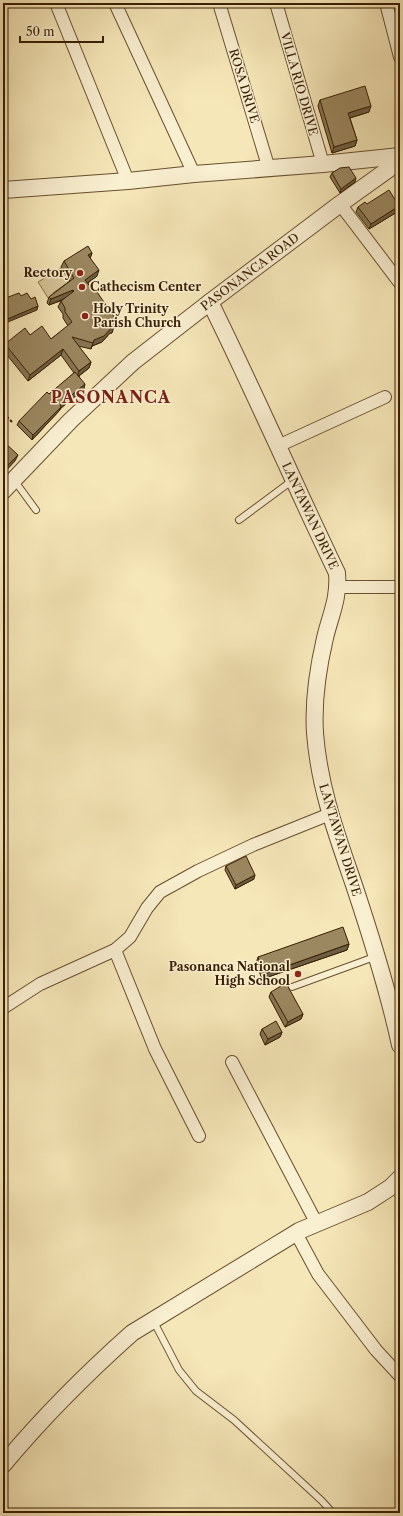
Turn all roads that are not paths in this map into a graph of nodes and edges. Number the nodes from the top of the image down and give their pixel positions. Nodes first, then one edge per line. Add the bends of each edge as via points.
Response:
1 (56, 3) edge
2 (115, 3) edge
3 (219, 3) edge
4 (276, 3) edge
5 (386, 3) edge
6 (400, 57) edge
7 (400, 156) edge
8 (400, 161) edge
9 (323, 164) junction
10 (269, 168) junction
11 (194, 174) junction
12 (128, 181) junction
13 (3, 190) edge
14 (340, 204) junction
15 (400, 283) edge
16 (210, 302) junction
17 (385, 397) dead end
18 (278, 446) junction
19 (293, 480) junction
20 (8, 486) edge
21 (36, 510) dead end
22 (240, 520) dead end
23 (338, 587) junction
24 (400, 587) edge
25 (330, 814) junction
26 (115, 950) junction
27 (378, 956) junction
28 (292, 987) dead end
29 (3, 1008) edge
30 (399, 1038) edge
31 (232, 1062) dead end
32 (199, 1136) dead end
33 (400, 1178) edge
34 (317, 1224) junction
35 (296, 1233) junction
36 (153, 1320) junction
37 (400, 1376) edge
38 (3, 1465) edge
39 (334, 1513) edge

1 - 12 street
2 - 11 street
3 - 10 street, ROSA DRIVE
4 - 9 street, VILLA RIO DRIVE
5 - 6 street
7 - 9 street
8 - 14 street, PASONANCA ROAD
9 - 10 street
10 - 11 street
11 - 12 street
12 - 13 street
14 - 15 street
14 - 16 street, PASONANCA ROAD
16 - 18 street, LANTAWAN DRIVE
16 - 20 street, PASONANCA ROAD via 116,376
17 - 18 street
18 - 19 street, LANTAWAN DRIVE
19 - 22 lane
19 - 23 street, LANTAWAN DRIVE via 337,573
20 - 21 lane
23 - 24 street
23 - 25 street, LANTAWAN DRIVE via 318,678 315,706 315,734 322,784
25 - 26 street via 198,871 160,892 130,937
25 - 27 street, LANTAWAN DRIVE
26 - 29 street via 40,984
26 - 32 street via 155,1049
27 - 28 lane
27 - 30 street, LANTAWAN DRIVE
31 - 34 street
33 - 34 street via 368,1202
34 - 35 street
35 - 36 street
35 - 37 street via 318,1274 376,1350
36 - 38 street via 132,1333 109,1353 29,1433
36 - 39 lane via 179,1370 196,1392 234,1420

